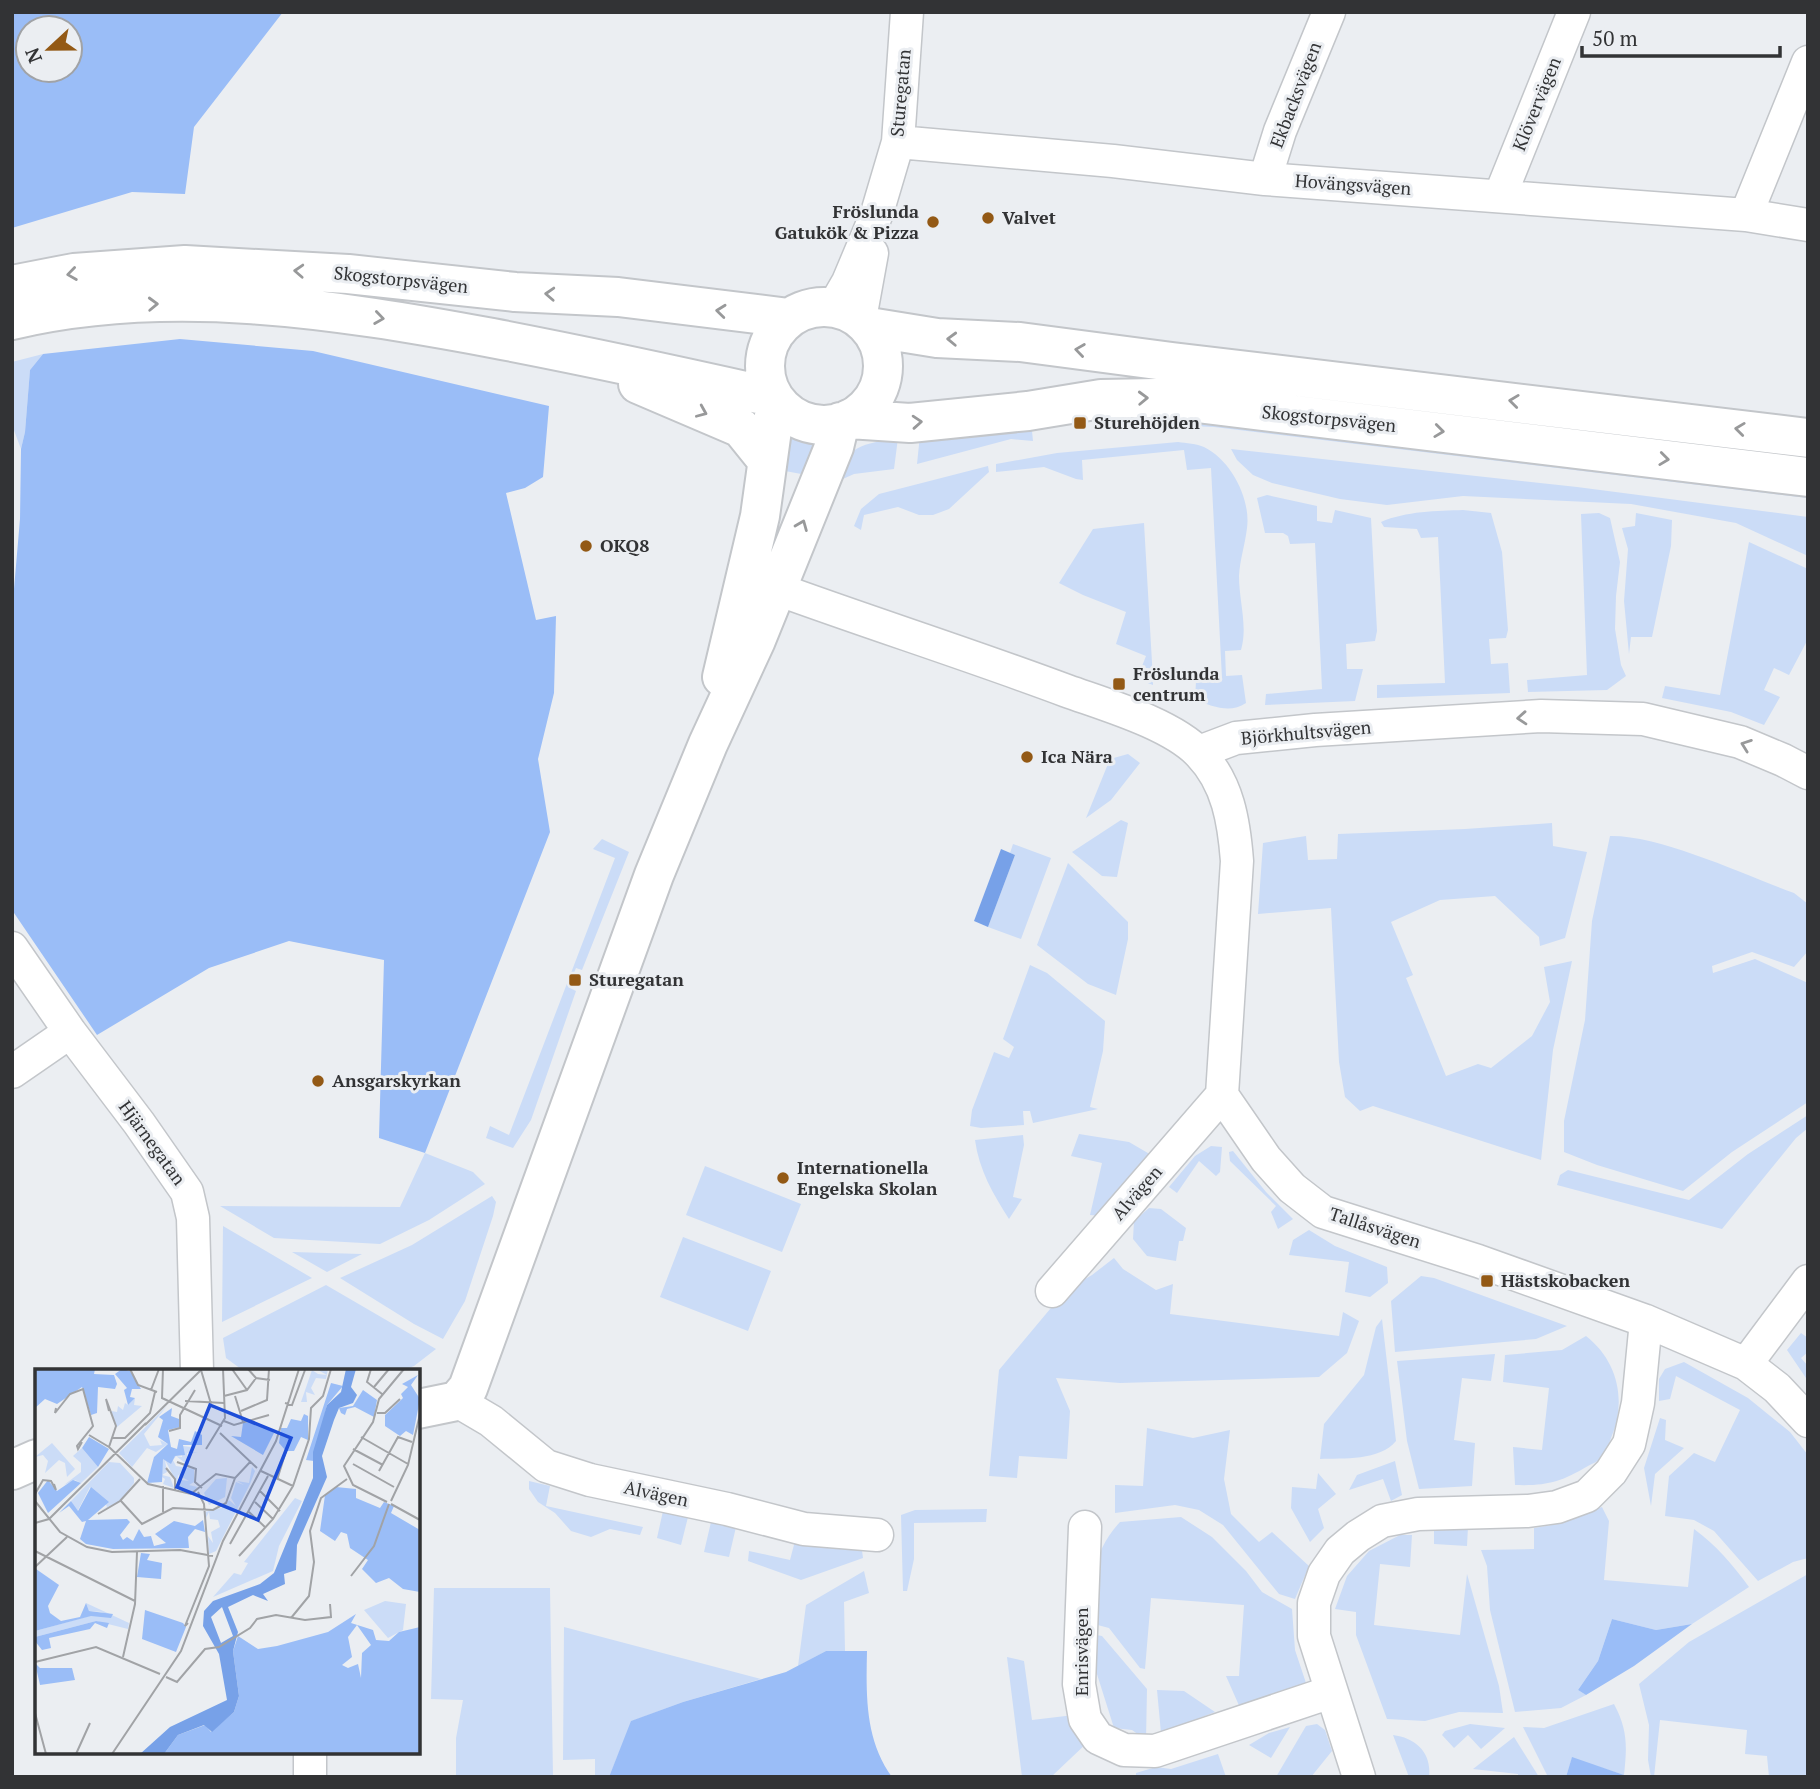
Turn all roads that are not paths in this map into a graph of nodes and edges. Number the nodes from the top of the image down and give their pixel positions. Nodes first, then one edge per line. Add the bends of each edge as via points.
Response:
1 (907, 12) edge
2 (1329, 12) edge
3 (1574, 12) edge
4 (1808, 62) edge
5 (898, 142) junction
6 (1265, 179) junction
7 (1500, 196) junction
8 (1746, 215) junction
9 (1808, 225) edge
10 (12, 285) edge
11 (789, 318) junction
12 (854, 318) junction
13 (12, 320) edge
14 (573, 354) junction
15 (774, 399) junction
16 (844, 420) junction
17 (1808, 438) edge
18 (766, 459) junction
19 (1808, 477) edge
20 (761, 585) junction
21 (1199, 752) junction
22 (1808, 773) edge
23 (12, 948) edge
24 (70, 1032) junction
25 (12, 1072) edge
26 (1222, 1095) junction
27 (1808, 1281) edge
28 (1052, 1291) dead end
29 (1646, 1321) junction
30 (1746, 1364) junction
31 (197, 1369) edge
32 (457, 1401) junction
33 (420, 1409) edge
34 (1808, 1421) edge
35 (35, 1460) edge
36 (12, 1470) edge
37 (1085, 1527) dead end
38 (877, 1535) dead end
39 (1331, 1692) junction
40 (310, 1754) edge
41 (310, 1777) edge
42 (1359, 1777) edge

1 - 5 street, Sturegatan
2 - 6 street, Ekbacksvägen
3 - 7 street, Klövervägen
4 - 8 street
5 - 6 street, Hovängsvägen
5 - 12 street, Sturegatan via 877,213 868,285
6 - 7 street, Hovängsvägen
7 - 8 street, Hovängsvägen
8 - 9 street, Hovängsvägen
11 -> 10 main road, Skogstorpsvägen via 618,297 185,265 75,273
11 - 12 main road via 818,307
11 - 15 main road via 780,326 766,356
12 - 16 main road via 881,350 881,383 870,405
17 -> 12 main road via 1020,342 937,338
13 -> 14 main road via 153,303 241,303 380,317
14 - 15 main road
14 -> 18 main road via 741,428
15 - 16 main road via 807,423
15 - 18 main road
16 -> 19 main road, Skogstorpsvägen via 910,423 1101,399 1156,397
20 -> 16 main road
18 - 20 main road via 760,516
20 - 21 street via 1109,706 1177,736
20 - 32 main road via 732,632 708,744 654,874 468,1388
22 -> 21 street, Björkhultsvägen via 1740,742 1643,719 1541,716 1315,730 1236,738
21 - 26 street via 1218,775 1236,836
23 - 24 street, Hjärnegatan
24 - 25 street
24 - 31 street, Hjärnegatan via 187,1192 193,1218
26 - 28 street, Alvägen
26 - 29 street, Tallåsvägen via 1266,1159 1292,1188 1323,1212
27 - 30 street
29 - 30 street, Tallåsvägen
29 - 39 street via 1629,1444 1611,1472 1587,1496 1528,1511 1423,1514 1382,1521 1340,1551 1324,1574 1314,1603 1314,1636
30 - 34 street, Tallåsvägen
32 - 33 main road
32 - 38 street, Alvägen via 491,1421 546,1466 804,1529
35 - 36 main road
37 - 39 street, Enrisvägen via 1079,1684 1085,1719 1098,1738 1124,1750 1155,1751
39 - 42 street
40 - 41 street

